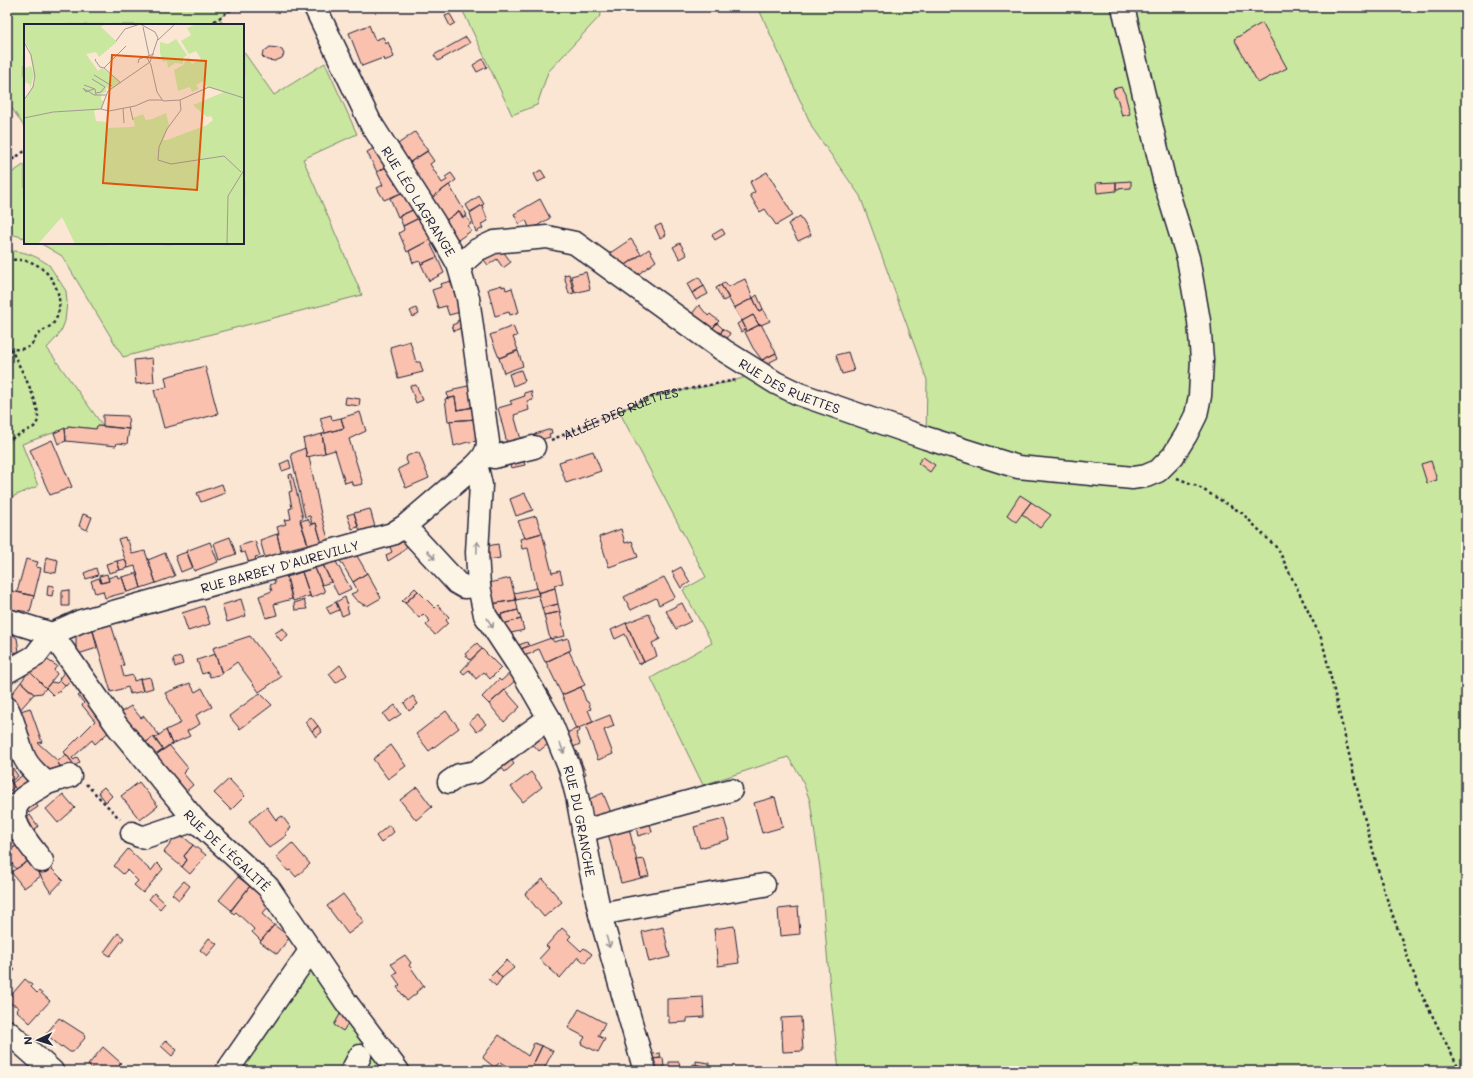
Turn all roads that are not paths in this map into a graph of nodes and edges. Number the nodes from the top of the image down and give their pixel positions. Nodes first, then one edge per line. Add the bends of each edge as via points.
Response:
1 (315, 7) edge
2 (1123, 7) edge
3 (458, 264) junction
4 (534, 447) road end
5 (479, 461) junction
6 (405, 526) junction
7 (479, 586) junction
8 (7, 620) edge
9 (52, 634) junction
10 (7, 672) edge
11 (549, 718) junction
12 (10, 723) edge
13 (70, 776) road end
14 (449, 782) dead end
15 (47, 783) junction
16 (731, 790) dead end
17 (195, 820) junction
18 (583, 831) junction
19 (132, 833) road end
20 (42, 861) dead end
21 (764, 885) dead end
22 (600, 914) junction
23 (310, 951) junction
24 (7, 1031) edge
25 (52, 1071) edge
26 (226, 1071) edge
27 (398, 1071) edge
28 (645, 1071) edge

1 - 3 street, RUE LÉO LAGRANGE via 370,122
2 - 3 street, RUE DES RUETTES via 1165,183 1188,258 1199,321 1202,360 1196,415 1173,456 1158,471 1146,476 1133,478 1018,467 799,394 758,373 723,350 575,243 548,237 494,242 477,250
3 - 5 street, RUE LÉO LAGRANGE via 468,298 488,442 487,451
4 - 5 street
5 - 6 street, RUE BARBEY D'AUREVILLY
7 -> 5 street, RUE DU GRANCHE via 476,552 481,485
6 -> 7 street via 457,583 464,587
6 - 9 street, RUE BARBEY D'AUREVILLY via 392,534 81,622
7 -> 11 street, RUE DU GRANCHE via 487,620 522,671
8 - 9 street
9 - 10 street via 36,656
9 - 17 street, RUE DE L'ÉGALITÉ via 118,727
11 - 14 street via 476,772 459,775
11 -> 18 street, RUE DU GRANCHE via 570,769
12 - 15 street via 29,766
13 - 15 street
15 - 20 street via 20,801 15,818 17,826
16 - 18 street
17 - 19 street via 145,837
17 - 23 street, RUE DE L'ÉGALITÉ via 268,887
18 - 22 street, RUE DU GRANCHE
21 - 22 street
22 -> 28 street, RUE DU GRANCHE
23 - 26 street
23 - 27 street, RUE DE L'ÉGALITÉ
24 - 25 street

